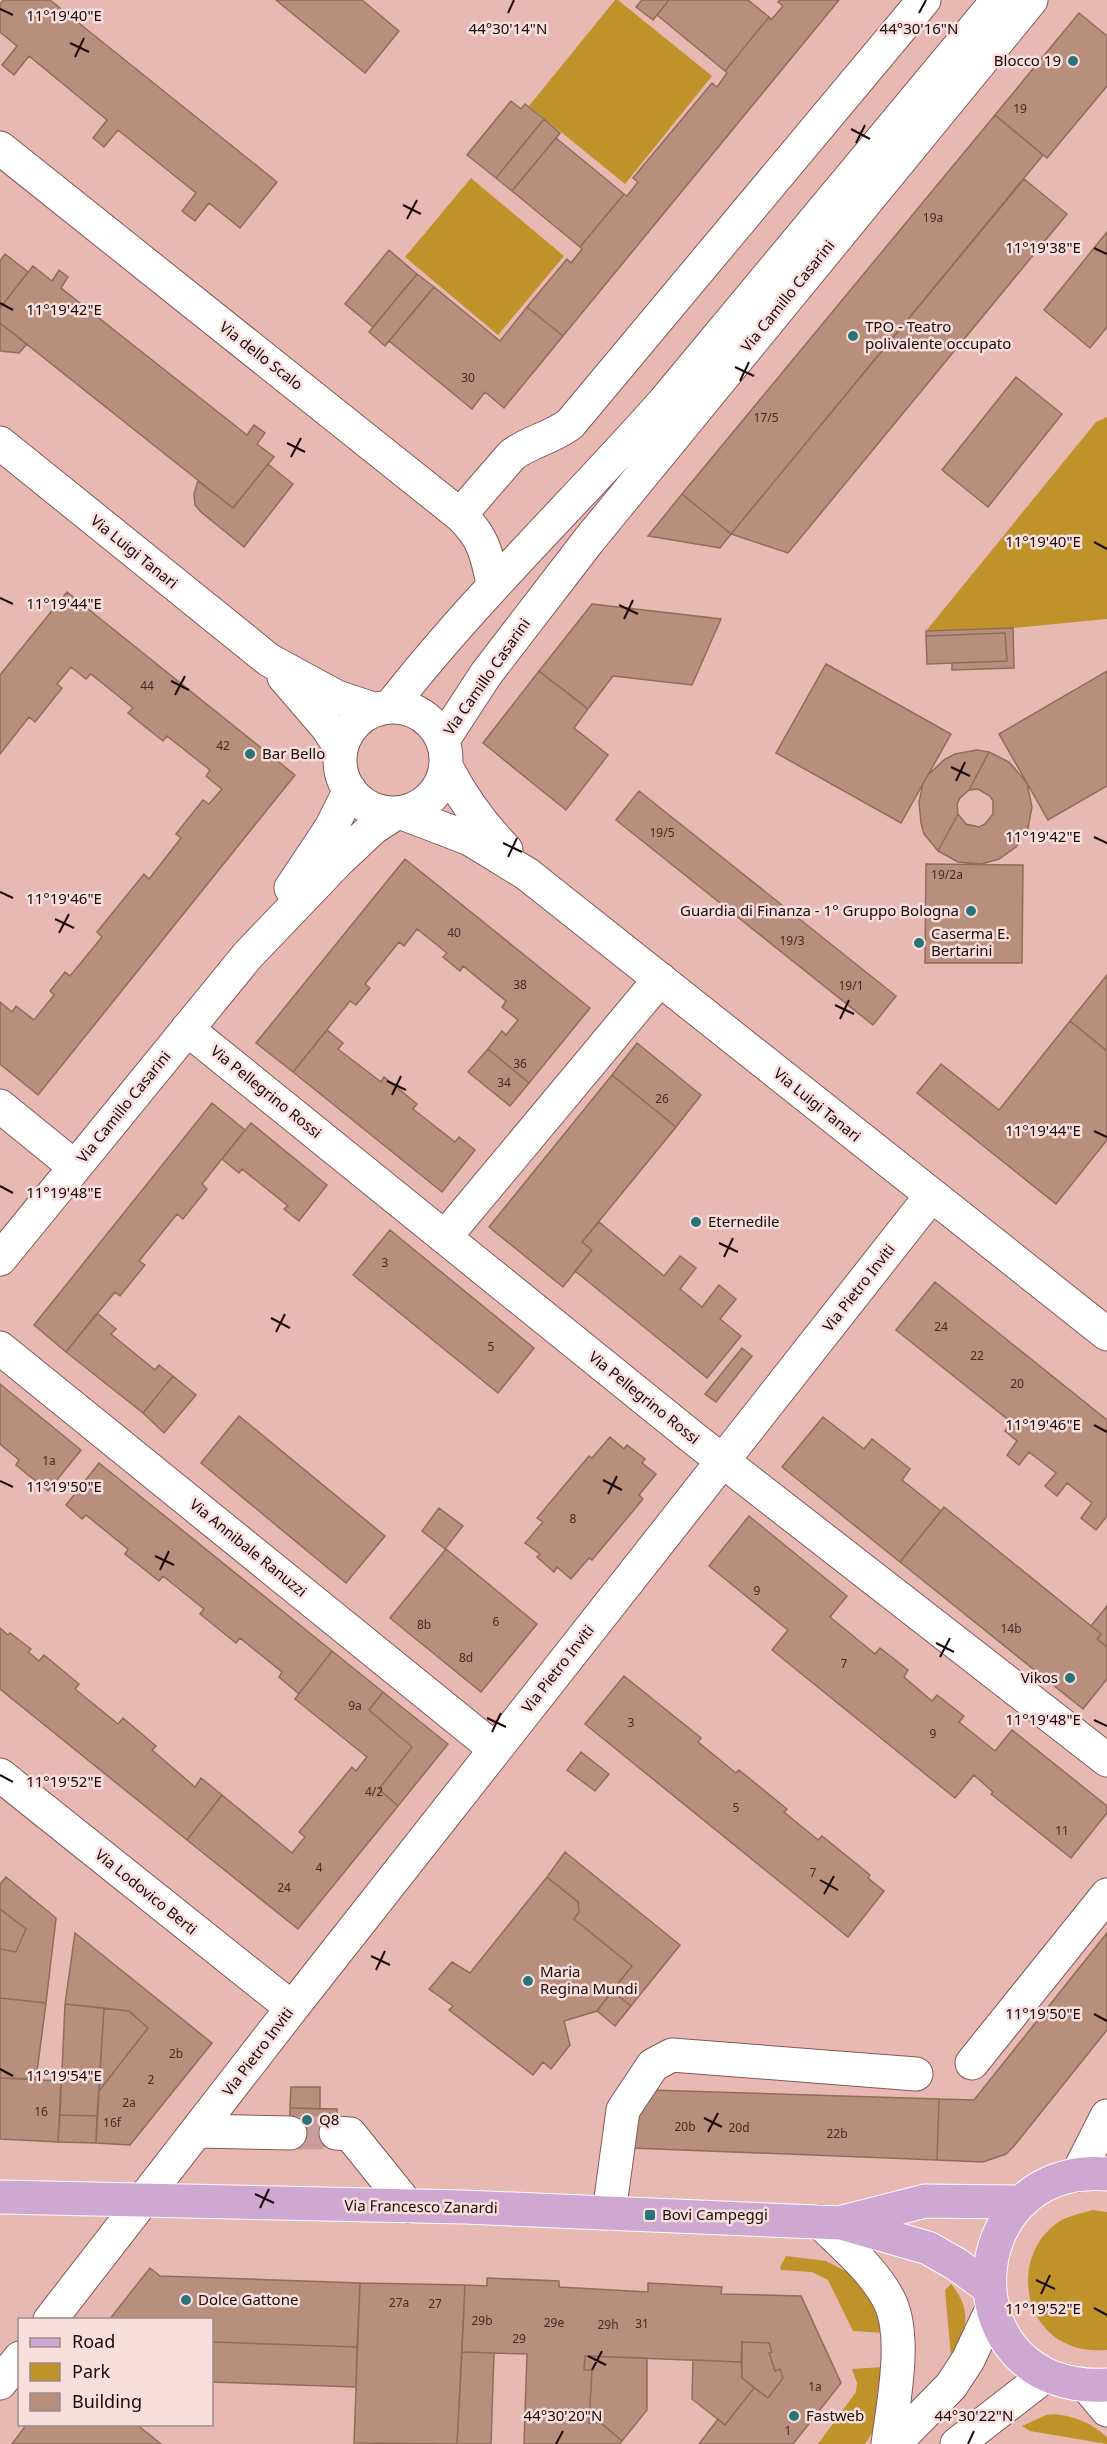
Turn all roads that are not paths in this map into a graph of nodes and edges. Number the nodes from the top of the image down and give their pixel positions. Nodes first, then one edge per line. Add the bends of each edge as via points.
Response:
1 (924, 0) edge
2 (999, 0) edge
3 (1031, 0) edge
4 (0, 148) edge
5 (0, 443) edge
6 (460, 515) junction
7 (493, 584) junction
8 (269, 660) junction
9 (383, 708) junction
10 (342, 748) junction
11 (444, 753) junction
12 (350, 790) junction
13 (399, 813) junction
14 (527, 874) junction
15 (248, 955) junction
16 (660, 979) junction
17 (188, 1029) junction
18 (0, 1106) edge
19 (75, 1167) junction
20 (931, 1196) junction
21 (445, 1237) junction
22 (0, 1259) edge
23 (1107, 1334) edge
24 (0, 1348) edge
25 (722, 1461) junction
26 (495, 1749) junction
27 (1107, 1760) edge
28 (0, 1776) edge
29 (1107, 1895) edge
30 (292, 2008) junction
31 (972, 2063) dead end
32 (916, 2074) dead end
33 (1107, 2116) edge
34 (198, 2131) junction
35 (290, 2133) tunnel mouth
36 (336, 2133) tunnel mouth
37 (1092, 2175) edge
38 (0, 2197) edge
39 (143, 2202) junction
40 (1022, 2202) junction
41 (408, 2206) junction
42 (609, 2213) junction
43 (831, 2222) junction
44 (990, 2298) junction
45 (51, 2318) edge
46 (18, 2360) edge
47 (1046, 2375) junction
48 (0, 2383) edge
49 (1100, 2394) edge
50 (888, 2444) edge
51 (894, 2444) edge
52 (957, 2444) edge

1 - 6 street via 570,424 558,433 521,447
2 - 7 street, Via Camillo Casarini via 664,402
3 - 11 street, Via Camillo Casarini via 589,540 461,708
4 - 6 street, Via dello Scalo
5 - 8 street, Via Luigi Tanari
6 - 7 street, Via dello Scalo via 483,542
7 - 9 street, Via Camillo Casarini
8 - 9 street, Via Luigi Tanari via 337,697
8 - 10 street, Via Luigi Tanari
9 - 10 street via 354,724
9 - 11 street via 406,708 422,715 434,726
10 - 12 street via 340,762
11 - 13 street via 442,782 432,796 418,807
11 - 14 street, Via Luigi Tanari via 460,795
12 - 13 street via 370,808
12 - 15 street, Via Camillo Casarini via 331,828
13 - 14 street, Via Luigi Tanari via 470,839
13 - 15 street, Via Camillo Casarini via 374,828 338,861
14 - 16 street, Via Luigi Tanari
15 - 17 street, Via Camillo Casarini
16 - 20 street, Via Luigi Tanari
16 - 21 street
17 - 19 street, Via Camillo Casarini
17 - 21 street, Via Pellegrino Rossi
18 - 19 street
19 - 22 street, Via Camillo Casarini
20 - 23 street, Via Luigi Tanari
20 - 25 street, Via Pietro Inviti
21 - 25 street, Via Pellegrino Rossi
24 - 26 street, Via Annibale Ranuzzi
25 - 26 street, Via Pietro Inviti
25 - 27 street, Via Pellegrino Rossi
26 - 30 street, Via Pietro Inviti
28 - 30 street, Via Lodovico Berti
29 - 31 street
30 - 34 street, Via Pietro Inviti
32 - 42 street via 672,2055 653,2065 623,2110
33 - 37 street
34 - 35 street
34 - 39 street, Via Pietro Inviti
36 - 41 street via 350,2134
37 - 40 main road via 1047,2185
38 - 39 main road, Via Francesco Zanardi
39 - 41 main road, Via Francesco Zanardi
39 - 45 street, Via Pietro Inviti
40 - 43 main road, Via Francesco Zanardi via 925,2201
40 - 44 main road via 995,2242 989,2264
41 - 42 main road, Via Francesco Zanardi
42 - 43 main road, Via Francesco Zanardi
43 - 44 main road, Via Francesco Zanardi via 928,2248 956,2264
43 - 50 street via 891,2303 900,2348
44 - 47 main road via 1000,2330 1012,2348
44 - 51 street via 968,2360 951,2386
46 - 48 street
47 - 49 main road
47 - 52 street

